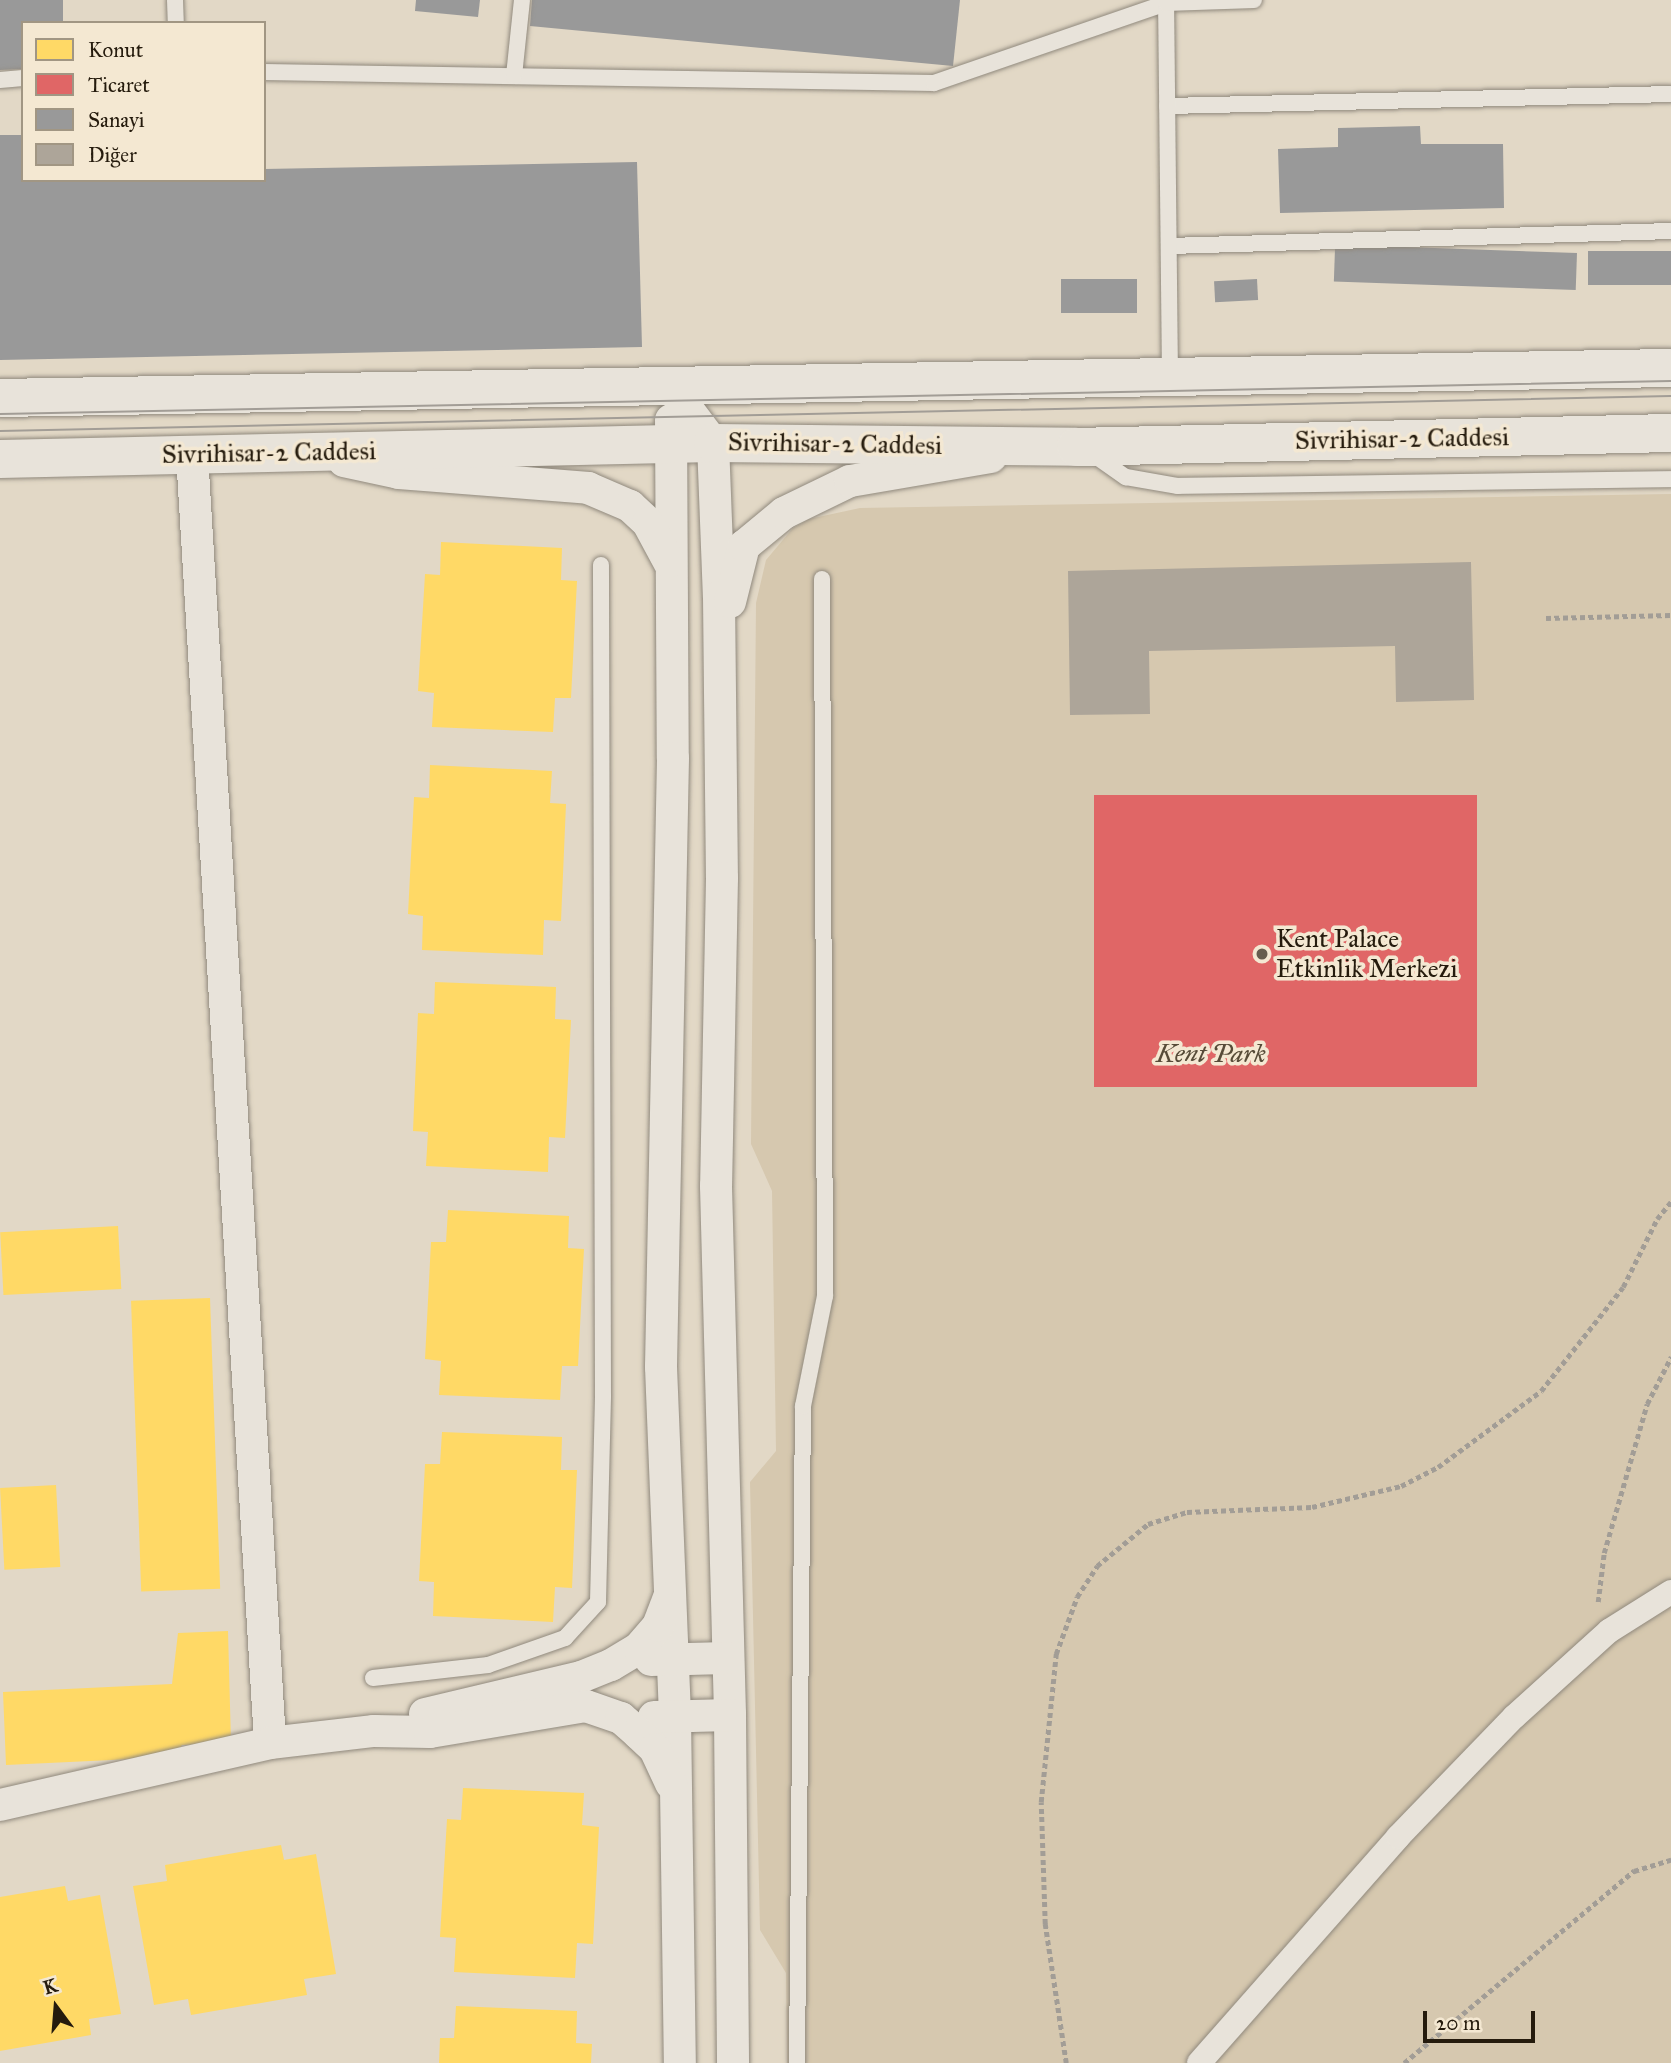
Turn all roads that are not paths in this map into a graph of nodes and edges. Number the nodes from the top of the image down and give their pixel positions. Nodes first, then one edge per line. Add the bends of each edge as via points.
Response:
1 (175, 0) edge
2 (522, 0) edge
3 (1254, 0) edge
4 (1166, 3) junction
5 (176, 21) edge
6 (266, 72) edge
7 (514, 76) junction
8 (21, 78) edge
9 (0, 79) edge
10 (1671, 94) edge
11 (1167, 106) junction
12 (1671, 231) edge
13 (1169, 246) junction
14 (1671, 368) edge
15 (1170, 378) junction
16 (671, 387) junction
17 (0, 398) edge
18 (1671, 433) edge
19 (713, 443) junction
20 (670, 444) junction
21 (1076, 447) junction
22 (304, 453) junction
23 (192, 455) junction
24 (0, 459) edge
25 (1671, 480) edge
26 (601, 565) dead end
27 (672, 568) junction
28 (822, 579) dead end
29 (720, 680) junction
30 (1671, 1592) edge
31 (670, 1595) junction
32 (673, 1658) junction
33 (726, 1658) junction
34 (611, 1665) junction
35 (373, 1678) dead end
36 (730, 1715) junction
37 (675, 1716) junction
38 (621, 1718) junction
39 (374, 1731) junction
40 (270, 1743) junction
41 (676, 1802) junction
42 (0, 1805) edge
43 (680, 2063) edge
44 (733, 2063) edge
45 (797, 2063) edge
46 (1199, 2063) edge

1 - 5 lane
2 - 7 lane
3 - 4 lane
4 - 7 lane via 934,83
4 - 11 lane
6 - 7 lane
8 - 9 lane
10 - 11 lane
11 - 13 lane
12 - 13 lane
13 - 15 lane
14 - 15 main road
15 - 16 main road
16 - 17 main road via 496,386
16 - 19 street
16 - 20 street
18 - 21 main road, Sivrihisar-2 Caddesi
19 - 20 main road, Sivrihisar-2 Caddesi
19 - 21 main road, Sivrihisar-2 Caddesi
19 - 29 street
20 - 22 main road, Sivrihisar-2 Caddesi
20 - 27 street
21 - 25 lane via 1126,478 1178,486
21 - 29 street via 850,481 784,513 744,546 732,590
22 - 23 main road, Sivrihisar-2 Caddesi
22 - 27 street via 398,473 588,488 630,506 648,523
23 - 24 main road, Sivrihisar-2 Caddesi
23 - 40 street
26 - 35 lane via 603,1396 598,1602 565,1638 488,1665
27 - 31 street via 661,1367
28 - 45 lane via 825,1296 803,1406
29 - 33 street via 716,1186
30 - 46 street via 1609,1631 1514,1717 1398,1837
31 - 32 street
31 - 34 street via 658,1626 639,1648
32 - 33 street
32 - 34 street
32 - 37 street
33 - 36 street
34 - 39 street via 581,1677 426,1713
36 - 37 street
36 - 44 street
37 - 38 street
37 - 41 street
38 - 39 street via 586,1706 430,1732
38 - 41 street via 655,1749
39 - 40 street
40 - 42 street
41 - 43 street

